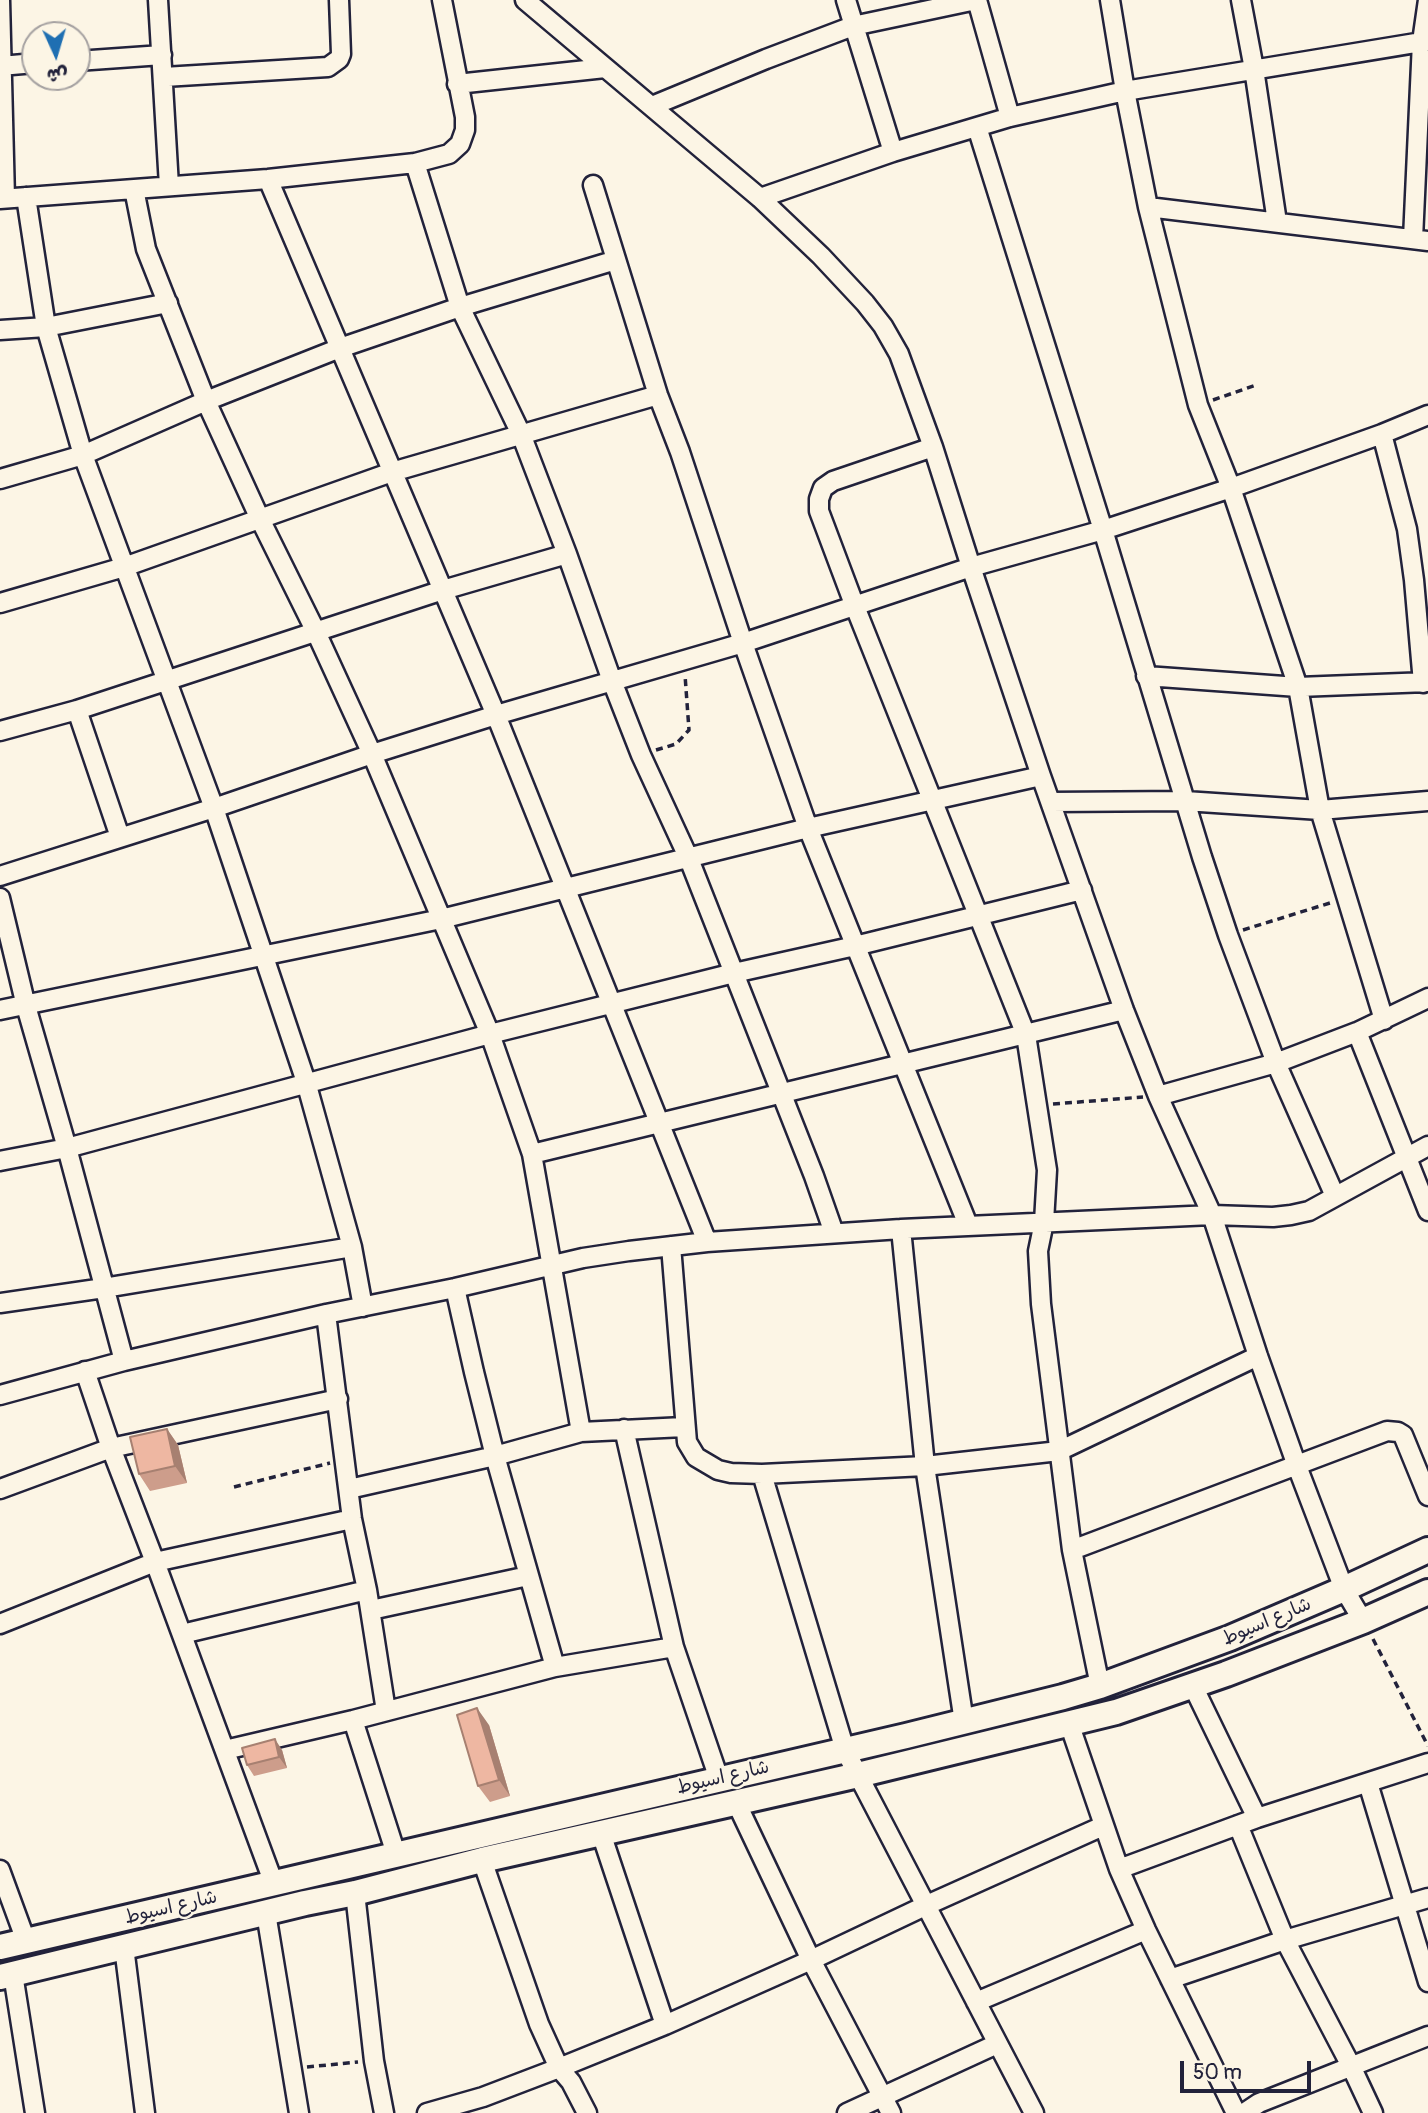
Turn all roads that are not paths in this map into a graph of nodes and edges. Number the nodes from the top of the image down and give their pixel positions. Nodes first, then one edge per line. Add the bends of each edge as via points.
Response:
1 (0, 0) edge
2 (158, 0) edge
3 (339, 0) edge
4 (442, 0) edge
5 (525, 0) edge
6 (846, 0) edge
7 (976, 0) edge
8 (1110, 0) edge
9 (1241, 0) edge
10 (1427, 0) edge
11 (853, 26) junction
12 (1425, 41) edge
13 (162, 55) junction
14 (91, 60) edge
15 (21, 64) edge
16 (1, 66) edge
17 (605, 68) junction
18 (1254, 69) junction
19 (164, 77) junction
20 (457, 84) junction
21 (1125, 91) junction
22 (652, 106) junction
23 (1010, 117) junction
24 (977, 127) junction
25 (893, 152) junction
26 (415, 163) junction
27 (268, 179) junction
28 (593, 185) dead end
29 (169, 186) junction
30 (134, 189) junction
31 (26, 197) junction
32 (2, 198) edge
33 (760, 198) junction
34 (1148, 207) junction
35 (1277, 222) junction
36 (1420, 240) edge
37 (616, 260) junction
38 (168, 303) junction
39 (460, 307) junction
40 (46, 327) junction
41 (0, 330) edge
42 (340, 348) junction
43 (657, 395) junction
44 (206, 401) junction
45 (1428, 415) edge
46 (521, 434) junction
47 (1382, 434) junction
48 (933, 447) junction
49 (83, 455) junction
50 (392, 472) junction
51 (0, 479) edge
52 (1231, 488) junction
53 (260, 519) junction
54 (1103, 530) junction
55 (567, 554) junction
56 (124, 567) junction
57 (971, 567) junction
58 (443, 590) junction
59 (0, 603) edge
60 (854, 604) junction
61 (316, 632) junction
62 (743, 643) junction
63 (1146, 676) junction
64 (166, 681) junction
65 (612, 681) junction
66 (1425, 683) edge
67 (1298, 687) junction
68 (77, 710) junction
69 (496, 715) junction
70 (0, 731) edge
71 (372, 754) junction
72 (1041, 776) junction
73 (933, 800) junction
74 (1185, 801) junction
75 (1428, 801) edge
76 (1051, 802) junction
77 (214, 808) junction
78 (1320, 810) junction
79 (808, 828) junction
80 (120, 837) junction
81 (689, 859) junction
82 (0, 876) edge
83 (565, 887) junction
84 (1082, 890) junction
85 (0, 898) edge
86 (979, 915) junction
87 (441, 919) junction
88 (855, 946) junction
89 (264, 956) junction
90 (734, 973) junction
91 (1428, 998) edge
92 (612, 1004) junction
93 (26, 1006) junction
94 (0, 1010) edge
95 (1124, 1010) junction
96 (1384, 1020) junction
97 (1357, 1032) junction
98 (490, 1034) junction
99 (1026, 1035) junction
100 (904, 1063) junction
101 (1276, 1063) junction
102 (306, 1082) junction
103 (780, 1093) junction
104 (1158, 1096) junction
105 (660, 1121) junction
106 (1428, 1146) edge
107 (67, 1148) junction
108 (532, 1154) junction
109 (1406, 1157) junction
110 (0, 1161) edge
111 (1335, 1196) junction
112 (1428, 1211) edge
113 (1212, 1215) junction
114 (1044, 1223) junction
115 (968, 1225) junction
116 (901, 1229) junction
117 (834, 1233) junction
118 (706, 1242) junction
119 (671, 1246) junction
120 (352, 1247) junction
121 (553, 1266) junction
122 (104, 1288) junction
123 (455, 1288) junction
124 (0, 1303) edge
125 (363, 1307) junction
126 (326, 1314) junction
127 (1258, 1356) junction
128 (124, 1361) junction
129 (85, 1371) junction
130 (0, 1395) edge
131 (338, 1399) junction
132 (684, 1427) junction
133 (624, 1429) junction
134 (582, 1432) junction
135 (111, 1448) junction
136 (1059, 1451) junction
137 (495, 1456) junction
138 (925, 1466) junction
139 (1297, 1466) junction
140 (762, 1474) junction
141 (0, 1489) edge
142 (349, 1489) junction
143 (1428, 1496) edge
144 (352, 1518) junction
145 (1072, 1550) junction
146 (1428, 1550) edge
147 (155, 1562) junction
148 (528, 1576) junction
149 (1345, 1589) junction
150 (367, 1590) junction
151 (1428, 1592) edge
152 (371, 1610) junction
153 (1363, 1621) junction
154 (0, 1624) edge
155 (182, 1634) junction
156 (674, 1647) junction
157 (555, 1667) junction
158 (1100, 1686) junction
159 (1193, 1686) junction
160 (386, 1711) junction
161 (353, 1720) junction
162 (964, 1722) junction
163 (1069, 1723) junction
164 (225, 1750) junction
165 (845, 1750) junction
166 (1428, 1763) edge
167 (858, 1775) junction
168 (719, 1779) junction
169 (1368, 1783) junction
170 (736, 1802) junction
171 (1257, 1818) junction
172 (1238, 1825) junction
173 (1103, 1826) junction
174 (601, 1833) junction
175 (397, 1854) junction
176 (482, 1860) junction
177 (1119, 1869) junction
178 (0, 1870) edge
179 (274, 1884) junction
180 (355, 1893) junction
181 (1428, 1898) edge
182 (927, 1905) junction
183 (1404, 1905) junction
184 (266, 1913) junction
185 (1146, 1930) junction
186 (1285, 1940) junction
187 (26, 1941) junction
188 (0, 1947) edge
189 (124, 1947) junction
190 (811, 1960) junction
191 (6, 1975) edge
192 (1170, 1979) junction
193 (1428, 1982) edge
194 (976, 2002) junction
195 (665, 2025) junction
196 (1428, 2036) edge
197 (997, 2044) junction
198 (1351, 2066) junction
199 (559, 2068) junction
200 (882, 2097) junction
201 (484, 2105) edge
202 (34, 2113) edge
203 (145, 2113) edge
204 (299, 2113) edge
205 (384, 2113) edge
206 (427, 2113) edge
207 (587, 2113) edge
208 (847, 2113) edge
209 (891, 2113) edge
210 (1034, 2113) edge
211 (1236, 2113) edge
212 (1244, 2113) edge
213 (1373, 2113) edge

1 - 16 street
2 - 13 street
3 - 19 street via 341,54 328,67
4 - 20 street
5 - 17 street
6 - 11 street
7 - 11 street
7 - 23 street
8 - 21 street
9 - 18 street
10 - 12 street
11 - 22 street
11 - 25 street
12 - 18 street
12 - 36 street
13 - 14 street
13 - 19 street
15 - 16 street
16 - 32 street
17 - 20 street
17 - 22 street
18 - 21 street
18 - 35 street
19 - 29 street
20 - 26 street via 465,117 460,144 449,155
21 - 23 street
21 - 34 street
22 - 33 street
23 - 24 street
24 - 25 street
24 - 54 street
25 - 33 street
26 - 27 street
26 - 39 street
27 - 29 street
27 - 42 street
28 - 37 street
29 - 30 street
30 - 31 street
30 - 38 street via 146,249
31 - 32 street
31 - 40 street
33 - 48 street via 821,256 883,326 899,354
34 - 35 street
34 - 52 street via 1198,405
35 - 36 street
37 - 39 street
37 - 43 street
38 - 40 street
38 - 44 street
39 - 42 street
39 - 46 street
40 - 41 street
40 - 49 street
42 - 44 street
42 - 50 street
43 - 46 street
43 - 62 street
44 - 49 street
44 - 53 street
45 - 47 street
46 - 50 street
46 - 55 street
47 - 52 street
47 - 66 street via 1407,529
48 - 57 street
48 - 60 street via 822,488 819,511
49 - 51 street
49 - 56 street
50 - 53 street
50 - 58 street
52 - 54 street
52 - 67 street
53 - 56 street
53 - 61 street
54 - 57 street
54 - 63 street
55 - 58 street
55 - 65 street
56 - 59 street
56 - 64 street
57 - 60 street
57 - 72 street
58 - 61 street
58 - 69 street
60 - 62 street
60 - 73 street
61 - 64 street
61 - 71 street
62 - 65 street
62 - 79 street
63 - 67 street
63 - 74 street
64 - 68 street
64 - 77 street
65 - 69 street
65 - 81 street
66 - 67 street
67 - 78 street
68 - 70 street
68 - 80 street
69 - 71 street
69 - 83 street
71 - 77 street
71 - 87 street
72 - 73 street
72 - 76 street
73 - 79 street
73 - 86 street
74 - 76 street
74 - 78 street
74 - 101 street
75 - 78 street
76 - 84 street
77 - 80 street
77 - 89 street
78 - 96 street
79 - 81 street
79 - 88 street
80 - 82 street
81 - 83 street
81 - 90 street
83 - 87 street
83 - 92 street
84 - 86 street
84 - 95 street
85 - 93 street
86 - 88 street
86 - 99 street
87 - 89 street
87 - 98 street
88 - 90 street
88 - 100 street
89 - 93 street
89 - 102 street
90 - 92 street
90 - 103 street
91 - 96 street
92 - 98 street
92 - 105 street
93 - 94 street
93 - 107 street
95 - 99 street
95 - 104 street
96 - 97 street
97 - 101 street
97 - 109 street
98 - 102 street
98 - 108 street
99 - 100 street
99 - 114 street via 1046,1170
100 - 103 street
100 - 115 street
101 - 104 street
101 - 111 street
102 - 107 street
102 - 120 street
103 - 105 street
103 - 117 street
104 - 113 street
105 - 108 street
105 - 118 street
106 - 109 street
107 - 110 street
107 - 122 street
108 - 121 street
109 - 111 street
109 - 112 street
111 - 113 street via 1291,1215
113 - 114 street
113 - 127 street
114 - 115 street
114 - 136 street via 1037,1263
115 - 116 street
116 - 117 street
116 - 138 street
117 - 118 street
118 - 119 street
119 - 121 street
119 - 132 street
120 - 122 street
120 - 125 street
121 - 123 street
121 - 134 street
122 - 124 street
122 - 128 street
123 - 125 street
123 - 137 street
125 - 126 street
126 - 128 street
126 - 131 street
127 - 136 street
127 - 139 street
128 - 129 street
129 - 130 street
129 - 135 street
131 - 135 street
131 - 142 street
132 - 133 street
132 - 140 street via 687,1442 705,1464 732,1473
133 - 134 street
133 - 156 street
134 - 137 street
135 - 141 street
135 - 147 street
136 - 138 street
136 - 145 street
137 - 142 street
137 - 148 street
138 - 140 street
138 - 162 street
139 - 143 street via 1364,1438 1398,1432
139 - 145 street
139 - 149 street
140 - 165 street
142 - 144 street
144 - 147 street
144 - 150 street
145 - 158 street
146 - 149 street, شارع اسيوط
147 - 154 street
147 - 155 street
148 - 152 street
148 - 157 street
149 - 153 street
149 - 158 street, شارع اسيوط
150 - 152 street
150 - 155 street
151 - 153 street, شارع اسيوط
152 - 160 street
153 - 159 street, شارع اسيوط
155 - 164 street
156 - 157 street
156 - 168 street
157 - 160 street
158 - 162 street, شارع اسيوط
159 - 163 street, شارع اسيوط
159 - 171 street
160 - 161 street
161 - 164 street
161 - 175 street
162 - 165 street, شارع اسيوط
163 - 167 street, شارع اسيوط
163 - 173 street
164 - 179 street
165 - 167 street
165 - 168 street, شارع اسيوط
166 - 169 street
167 - 170 street, شارع اسيوط
167 - 182 street
168 - 175 street, شارع اسيوط
169 - 171 street
169 - 183 street
170 - 174 street, شارع اسيوط
170 - 190 street
171 - 172 street
172 - 177 street
172 - 186 street
173 - 177 street
173 - 182 street
174 - 176 street, شارع اسيوط
174 - 195 street
175 - 179 street, شارع اسيوط
176 - 180 street, شارع اسيوط
176 - 199 street
177 - 185 street
178 - 187 street
179 - 187 street, شارع اسيوط
180 - 184 street, شارع اسيوط
180 - 205 street
181 - 183 street
182 - 190 street
182 - 194 street
183 - 186 street
183 - 193 street
184 - 189 street, شارع اسيوط
184 - 204 street
185 - 192 street
185 - 194 street
186 - 192 street
186 - 198 street
187 - 188 street, شارع اسيوط
189 - 191 street, شارع اسيوط
189 - 203 street
190 - 195 street
190 - 200 street
191 - 202 street
192 - 211 street
194 - 197 street
195 - 199 street
196 - 198 street
197 - 200 street
197 - 210 street
198 - 212 street
198 - 213 street
199 - 201 street
199 - 207 street
200 - 208 street
200 - 209 street
201 - 206 street

